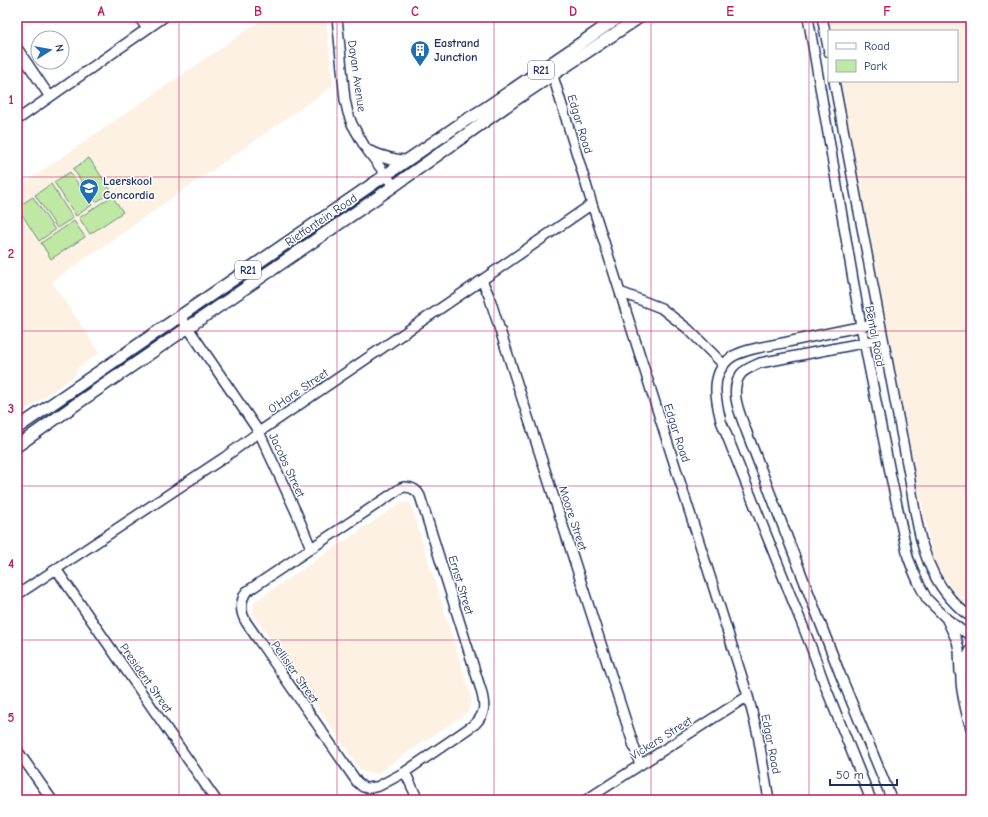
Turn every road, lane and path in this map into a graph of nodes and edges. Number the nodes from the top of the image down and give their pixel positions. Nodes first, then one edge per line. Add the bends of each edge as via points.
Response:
1 (138, 17) edge
2 (164, 17) edge
3 (337, 17) edge
4 (619, 17) edge
5 (640, 17) edge
6 (808, 17) edge
7 (822, 17) edge
8 (147, 29) junction
9 (828, 47) edge
10 (17, 48) edge
11 (553, 76) junction
12 (834, 82) edge
13 (50, 96) junction
14 (17, 120) edge
15 (370, 152) junction
16 (406, 161) junction
17 (387, 175) junction
18 (394, 186) junction
19 (592, 204) junction
20 (482, 280) junction
21 (231, 282) junction
22 (620, 292) junction
23 (239, 293) junction
24 (180, 316) junction
25 (880, 323) junction
26 (861, 326) junction
27 (188, 327) junction
28 (883, 339) junction
29 (864, 343) junction
30 (724, 365) junction
31 (17, 428) edge
32 (259, 432) junction
33 (17, 446) edge
34 (311, 548) junction
35 (56, 569) junction
36 (17, 596) edge
37 (971, 617) edge
38 (947, 619) junction
39 (971, 635) edge
40 (971, 649) edge
41 (971, 662) edge
42 (961, 676) junction
43 (748, 696) junction
44 (971, 728) edge
45 (17, 750) edge
46 (640, 765) junction
47 (405, 772) junction
48 (52, 800) edge
49 (216, 800) edge
50 (418, 800) edge
51 (586, 800) edge
52 (769, 800) edge
53 (871, 800) edge
54 (892, 800) edge

1 - 8 street
2 - 8 street
3 - 15 street, Dayan Avenue via 348,114 358,136
4 - 16 main road, Rietfontein Road / R21
5 - 11 main road, Rietfontein Road / R21
6 - 26 street, Bental Road
7 - 9 street
8 - 13 street
10 - 13 street
11 - 18 main road, Rietfontein Road / R21
11 - 19 street, Edgar Road
12 - 25 street, Bental Road
13 - 14 street
15 - 16 main road via 384,158
15 - 17 street, Dayan Avenue
16 - 17 main road, Rietfontein Road / R21
17 - 18 street, Dayan Avenue
17 - 21 main road, Rietfontein Road / R21
18 - 23 main road, Rietfontein Road / R21
19 - 20 street, O'Hare Street
19 - 22 street, Edgar Road
20 - 32 street, O'Hare Street
20 - 46 street, Moore Street
21 - 23 main road
21 - 24 main road, Rietfontein Road / R21
22 - 30 street via 661,308 688,329
22 - 43 street, Edgar Road
23 - 27 main road, Rietfontein Road / R21
24 - 27 street, Jacobs Street
24 - 31 main road, Rietfontein Road / R21
25 - 26 street
25 - 28 street, Bental Road
26 - 29 street, Bental Road
26 - 30 street via 737,354
27 - 32 street, Jacobs Street
27 - 33 main road, Rietfontein Road / R21
28 - 29 street
28 - 37 street, Bental Road via 919,535 925,554 945,592
29 - 38 street, Bental Road via 908,557 927,599
29 - 54 street via 750,367 741,374 737,383 736,401 840,674
30 - 53 street via 717,379 716,389 716,402 721,421
32 - 34 street, Jacobs Street
32 - 35 street, O'Hare Street
34 - 47 street, Pellisier Street via 246,592 241,607 243,618 357,782 363,787 371,788
34 - 47 street, Ernst Street via 401,488 411,488 420,496 484,702 484,711 475,724
35 - 36 street, O'Hare Street
35 - 49 street, President Street
38 - 39 street, Bental Road
38 - 42 street via 957,641
40 - 42 street
41 - 42 street
42 - 44 street
43 - 46 street, Vickers Street
43 - 52 street, Edgar Road via 758,735
45 - 48 street
46 - 51 street, Vickers Street
47 - 50 street

